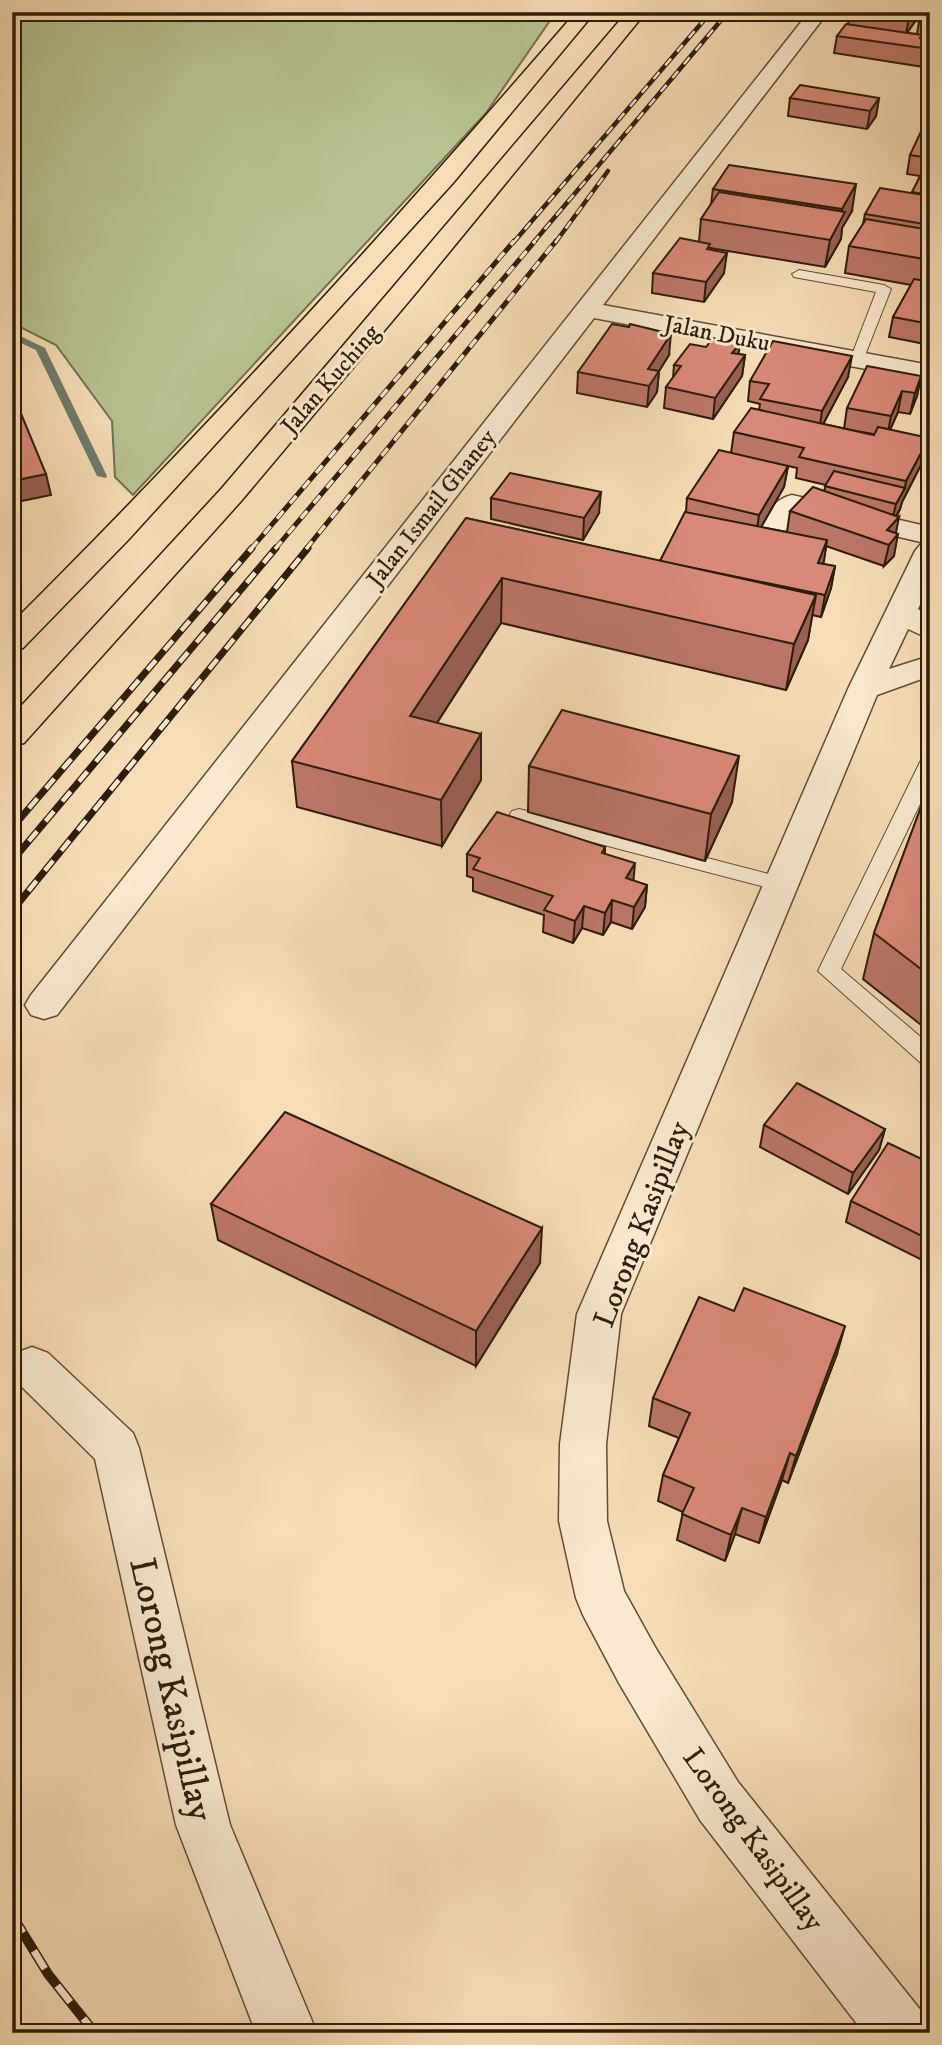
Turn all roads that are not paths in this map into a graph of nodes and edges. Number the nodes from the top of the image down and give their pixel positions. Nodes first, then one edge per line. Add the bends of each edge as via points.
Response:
1 (637, 12) edge
2 (647, 12) edge
3 (818, 12) edge
4 (580, 17) edge
5 (620, 36) junction
6 (799, 274) dead end
7 (586, 309) junction
8 (857, 360) junction
9 (930, 373) edge
10 (772, 534) edge
11 (930, 536) edge
12 (930, 551) edge
13 (915, 621) edge
14 (12, 641) edge
15 (930, 665) edge
16 (864, 689) junction
17 (12, 736) edge
18 (930, 762) edge
19 (519, 816) edge
20 (780, 884) junction
21 (44, 1005) dead end
22 (930, 1058) edge
23 (32, 1367) dead end
24 (288, 2033) edge
25 (901, 2033) edge

1 - 5 highway, Jalan Kuching
2 - 5 highway
3 - 7 street, Jalan Ismail Ghaney
4 - 14 highway, Jalan Kuching via 445,178 118,533
5 - 17 highway, Jalan Kuching via 232,494
6 - 8 lane via 884,289
7 - 8 street, Jalan Duku
7 - 21 street, Jalan Ismail Ghaney
8 - 9 street, Jalan Duku
10 - 11 street via 792,503
12 - 13 street, Lorong Kasipillay
13 - 16 street, Lorong Kasipillay
15 - 16 street
16 - 20 street, Lorong Kasipillay
18 - 22 lane via 830,971
19 - 20 lane
20 - 25 street, Lorong Kasipillay via 599,1314 583,1444 583,1521 601,1598 719,1801
23 - 24 street, Lorong Kasipillay via 116,1448 203,1825

